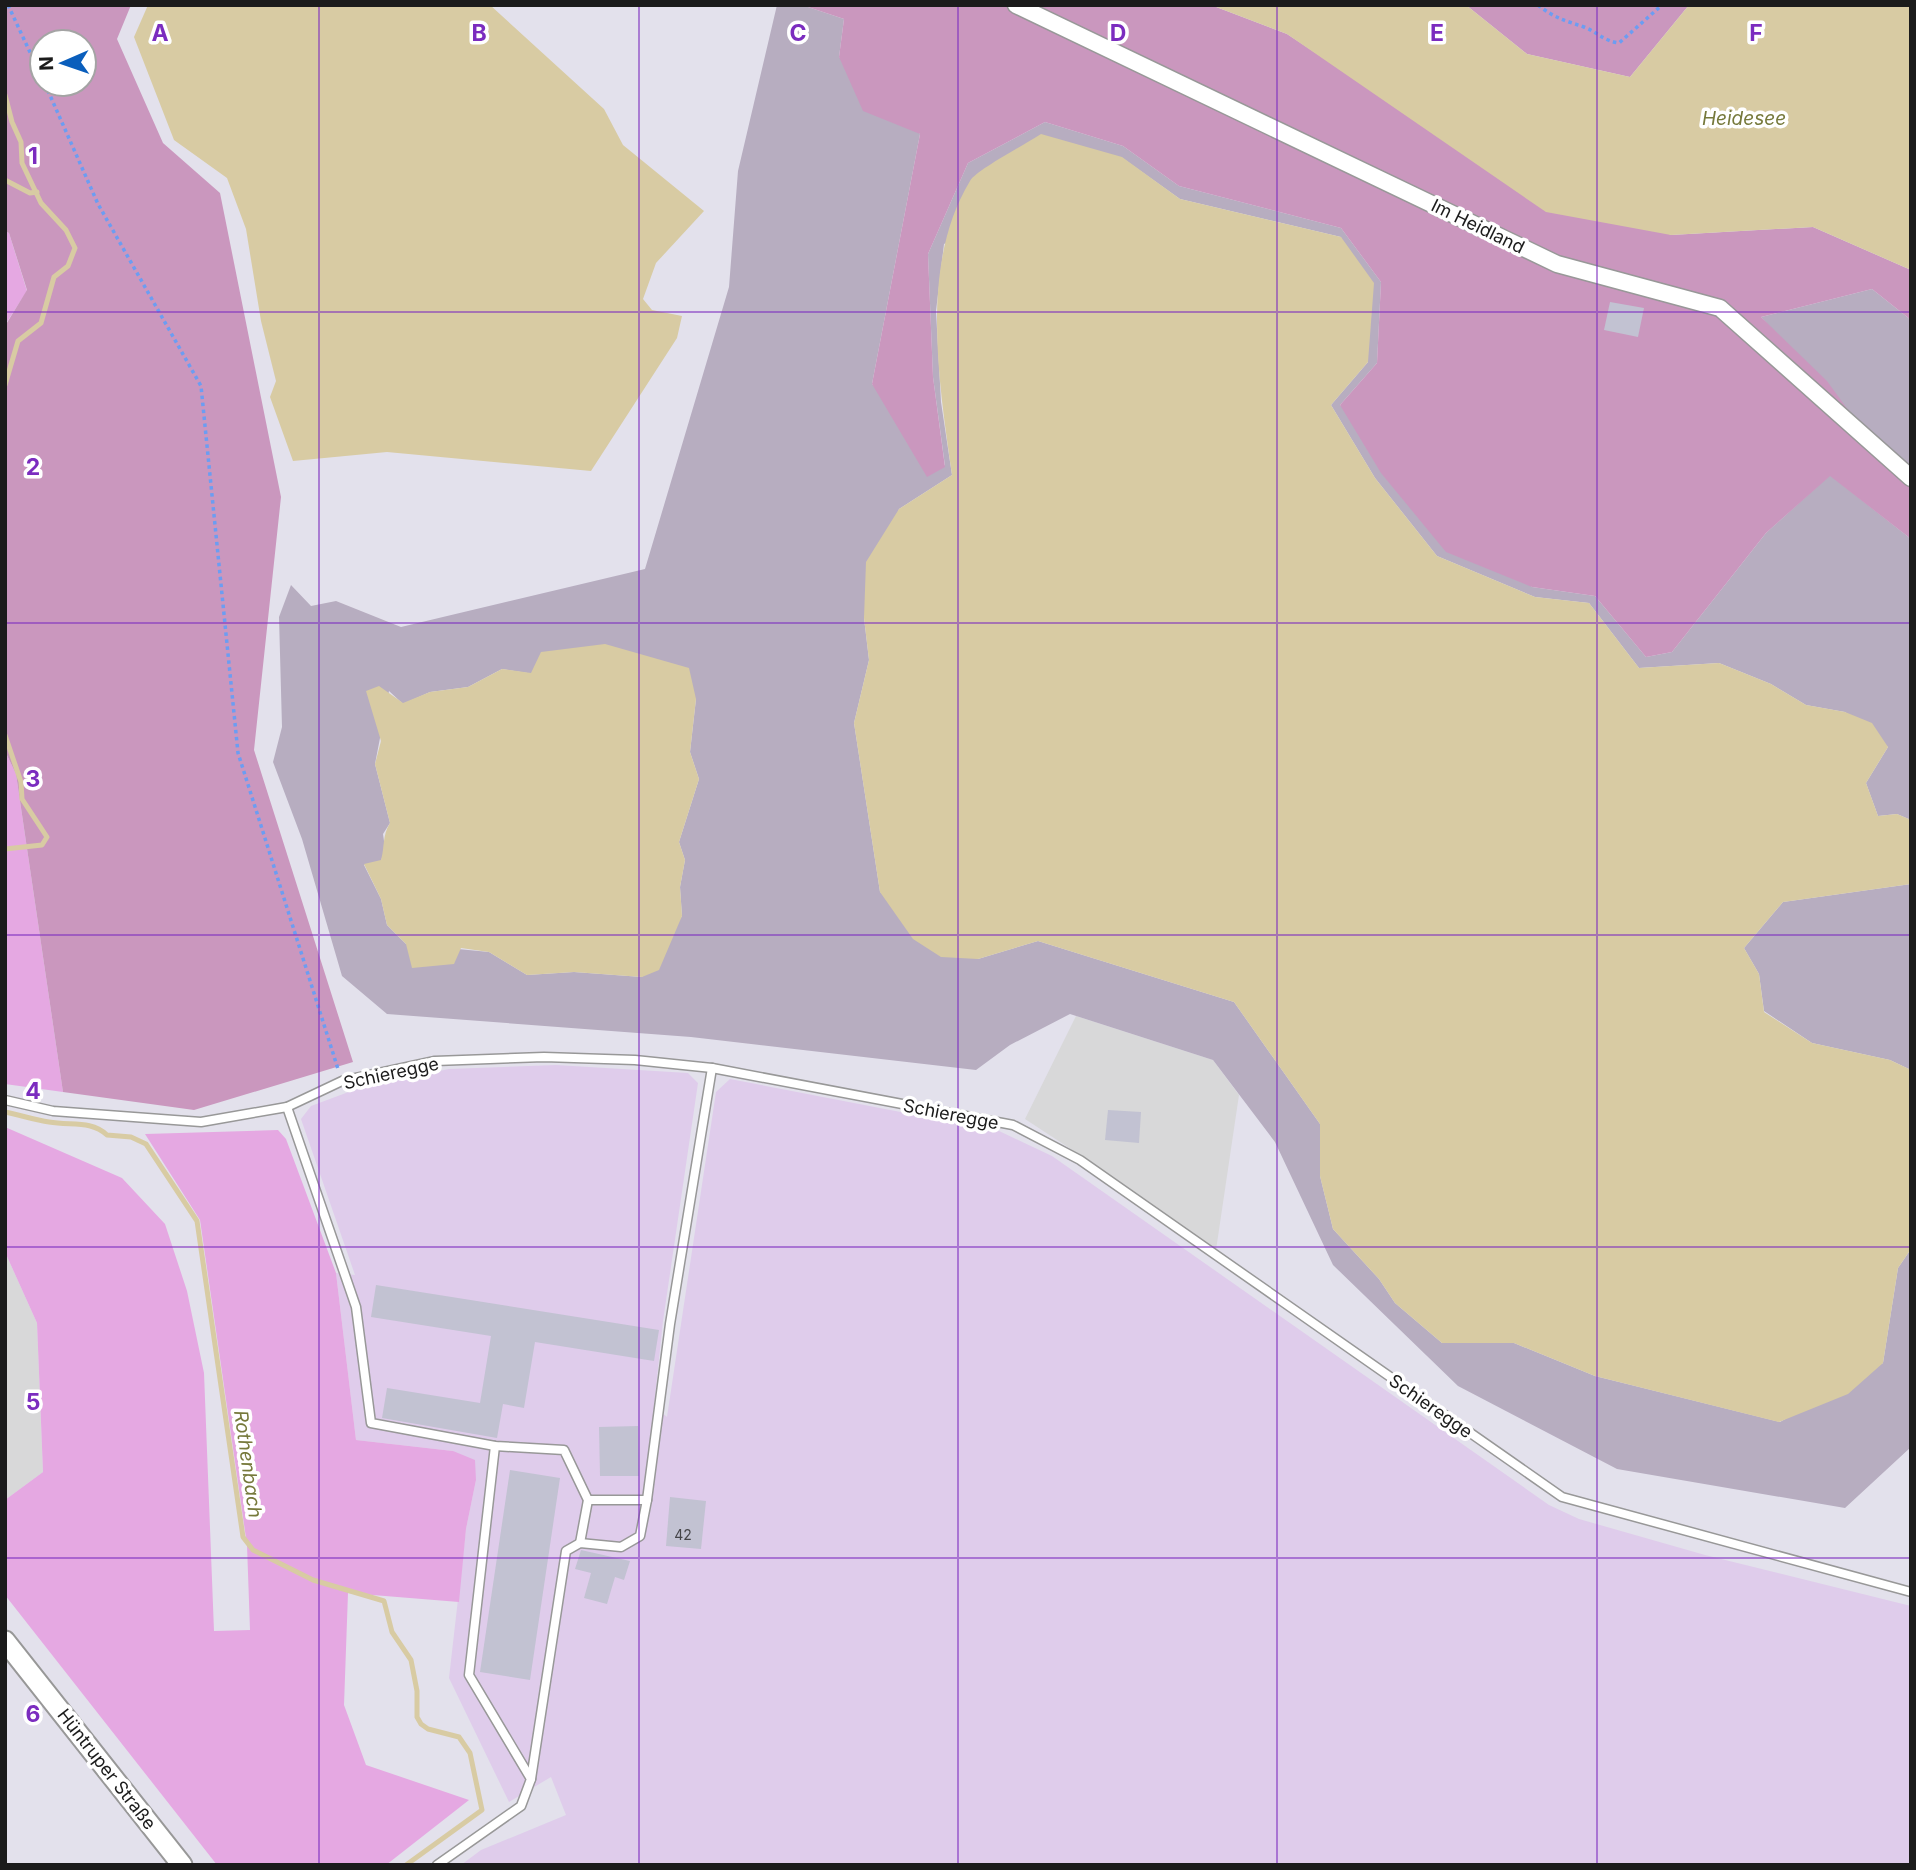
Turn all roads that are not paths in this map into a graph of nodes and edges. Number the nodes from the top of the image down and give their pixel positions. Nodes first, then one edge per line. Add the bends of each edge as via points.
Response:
1 (1016, 5) edge
2 (1911, 478) edge
3 (712, 1068) junction
4 (5, 1100) edge
5 (287, 1107) junction
6 (495, 1446) junction
7 (588, 1500) junction
8 (647, 1500) junction
9 (580, 1543) junction
10 (1911, 1592) edge
11 (5, 1641) edge
12 (531, 1779) junction
13 (183, 1865) edge
14 (437, 1865) edge

1 - 2 street, Im Heidland via 1557,264 1720,308
3 - 5 lane, Schieregge via 544,1057 435,1061 342,1081
3 - 8 lane
3 - 10 lane, Schieregge via 1013,1125 1080,1160 1562,1497
4 - 5 lane, Schieregge via 52,1111 201,1122
5 - 6 lane via 356,1307 371,1423
6 - 7 lane via 564,1450
6 - 12 lane via 469,1675
7 - 8 lane
7 - 9 lane
8 - 9 lane via 639,1536 621,1547
9 - 12 lane via 566,1551
11 - 13 street, Hüntruper Straße
12 - 14 lane via 521,1805

